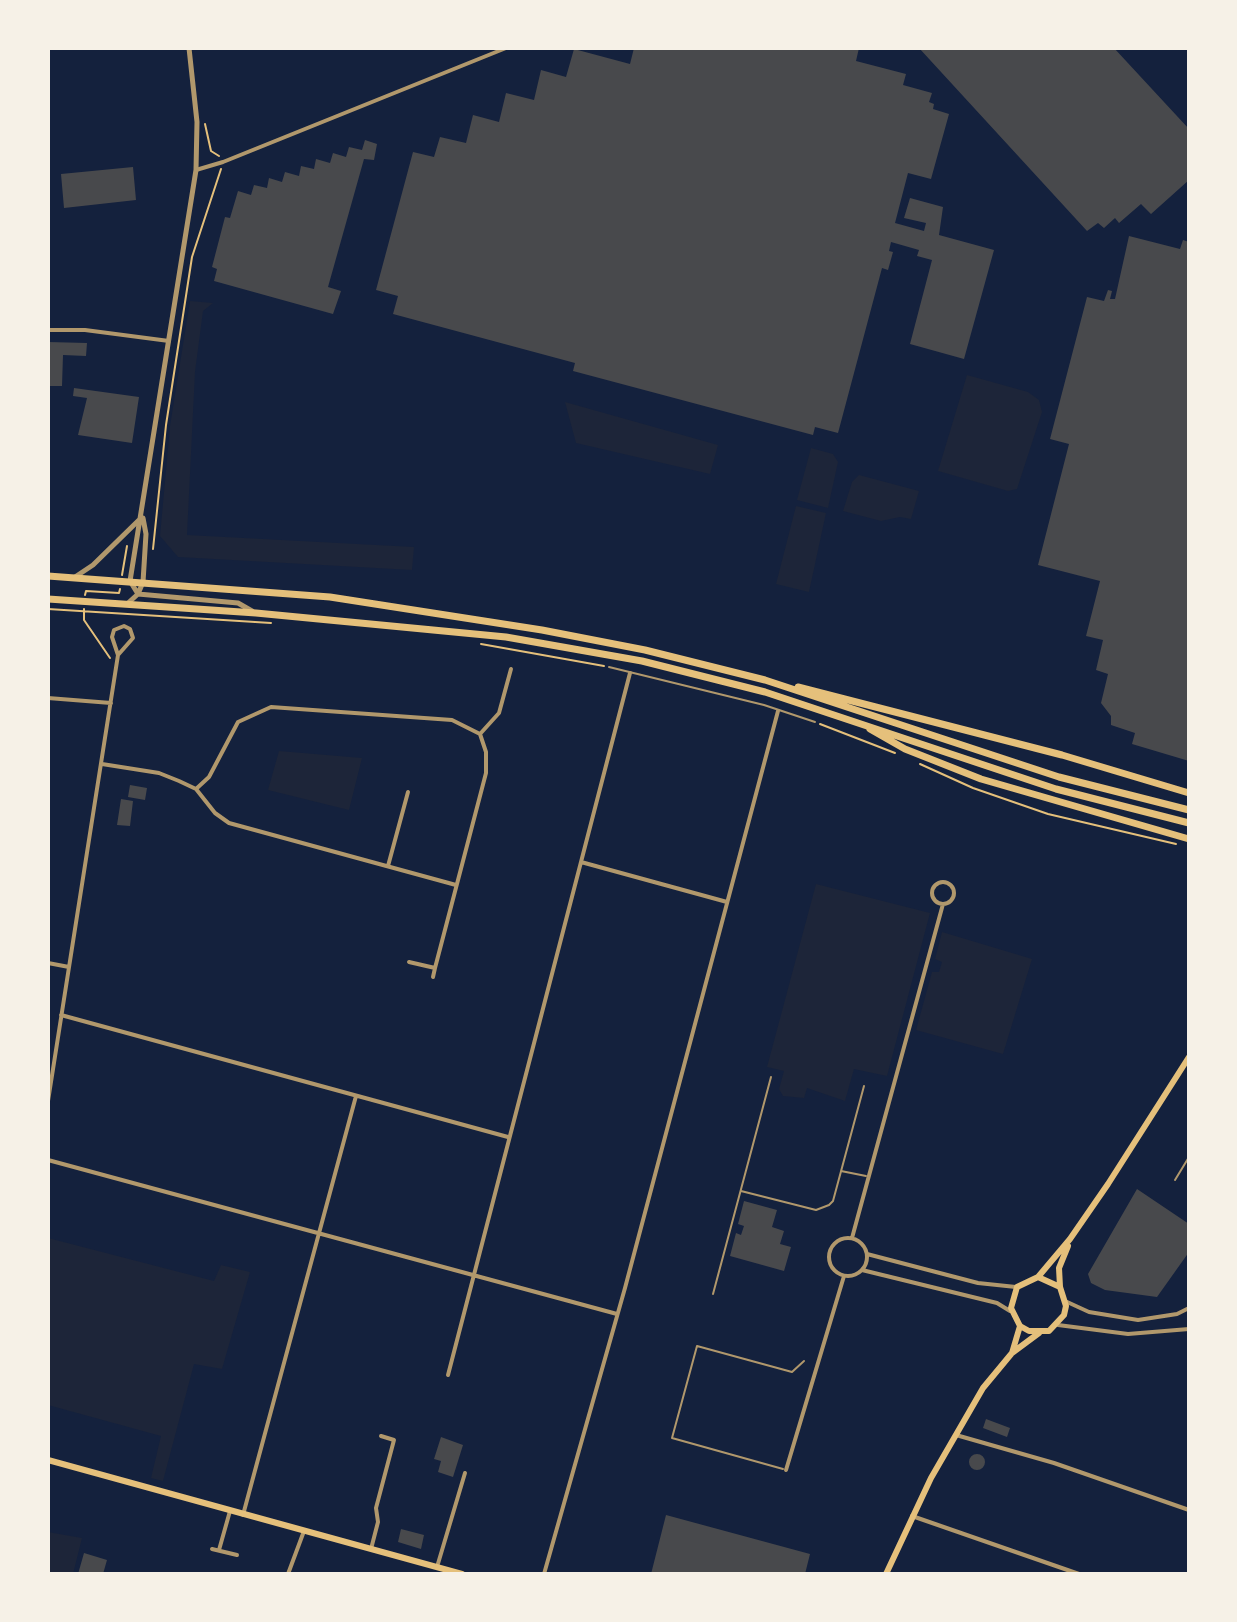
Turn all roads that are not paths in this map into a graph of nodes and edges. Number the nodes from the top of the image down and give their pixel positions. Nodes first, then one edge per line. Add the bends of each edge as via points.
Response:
1 (189, 48) edge
2 (506, 48) edge
3 (196, 170) junction
4 (48, 330) edge
5 (169, 341) junction
6 (142, 517) junction
7 (48, 576) edge
8 (74, 578) junction
9 (130, 581) junction
10 (143, 582) junction
11 (138, 594) junction
12 (48, 599) edge
13 (127, 604) junction
14 (256, 613) junction
15 (118, 655) junction
16 (609, 667) road end
17 (511, 669) dead end
18 (630, 673) junction
19 (765, 680) junction
20 (48, 698) edge
21 (111, 703) junction
22 (778, 711) junction
23 (815, 722) dead end
24 (865, 725) junction
25 (480, 734) junction
26 (101, 764) junction
27 (196, 789) junction
28 (408, 792) dead end
29 (1189, 793) edge
30 (1189, 810) edge
31 (1189, 823) edge
32 (1189, 839) edge
33 (581, 862) junction
34 (388, 866) junction
35 (456, 885) junction
36 (727, 902) junction
37 (943, 904) junction
38 (409, 962) dead end
39 (48, 963) edge
40 (69, 967) junction
41 (435, 968) junction
42 (433, 977) dead end
43 (61, 1015) junction
44 (1189, 1057) edge
45 (771, 1077) dead end
46 (864, 1086) dead end
47 (356, 1095) junction
48 (48, 1101) edge
49 (508, 1137) junction
50 (1189, 1157) edge
51 (48, 1160) edge
52 (841, 1171) junction
53 (867, 1176) junction
54 (1175, 1180) dead end
55 (740, 1191) junction
56 (319, 1233) junction
57 (852, 1238) junction
58 (1070, 1239) junction
59 (867, 1254) junction
60 (862, 1270) junction
61 (844, 1276) junction
62 (474, 1277) junction
63 (1038, 1277) junction
64 (1017, 1287) junction
65 (1060, 1287) junction
66 (713, 1294) dead end
67 (1065, 1301) junction
68 (1189, 1308) edge
69 (1012, 1312) junction
70 (617, 1314) junction
71 (1058, 1325) junction
72 (1020, 1326) junction
73 (1189, 1329) edge
74 (1039, 1333) junction
75 (1012, 1353) junction
76 (804, 1361) dead end
77 (448, 1375) dead end
78 (955, 1435) junction
79 (381, 1436) dead end
80 (48, 1460) edge
81 (786, 1470) joint
82 (465, 1473) dead end
83 (1189, 1510) edge
84 (230, 1511) junction
85 (243, 1515) junction
86 (912, 1516) junction
87 (304, 1531) junction
88 (212, 1549) dead end
89 (371, 1549) junction
90 (219, 1550) junction
91 (237, 1555) dead end
92 (437, 1567) junction
93 (288, 1574) edge
94 (462, 1574) edge
95 (544, 1574) edge
96 (886, 1574) edge
97 (1079, 1574) edge

1 - 3 street
2 - 3 street
3 - 5 street
4 - 5 street
5 - 6 street
6 - 8 street
6 - 9 street
6 - 10 street
7 - 8 highway
8 - 9 highway
9 - 10 highway
9 - 11 street
10 - 11 street
10 - 19 highway via 330,597 542,630
11 - 13 street
11 - 14 street via 238,603
12 - 13 highway
13 - 14 highway
14 - 24 highway via 506,637 627,658 765,692
15 - 15 street via 112,637 124,626 133,638
15 - 21 street
16 - 18 lane
17 - 25 street via 499,713
18 - 22 lane
18 - 33 street
19 - 29 highway via 864,702
19 - 30 highway via 1059,777
20 - 21 street
21 - 26 street
22 - 23 lane
22 - 36 street
24 - 31 highway via 1056,789
24 - 32 highway via 905,749 981,779
25 - 27 street via 452,720 271,707 238,722 215,768
25 - 35 street via 486,773
26 - 27 street via 159,773
26 - 40 street
27 - 34 street via 229,823
28 - 34 street
33 - 36 street
33 - 49 street
34 - 35 street
35 - 41 street
36 - 70 street
37 - 37 street via 932,894 943,882 953,892
37 - 53 street
38 - 41 street
39 - 40 street
40 - 43 street
41 - 42 street
43 - 47 street
43 - 48 street
44 - 58 main road
45 - 55 lane
46 - 52 lane
47 - 49 street
47 - 56 street
49 - 62 street
50 - 54 lane
51 - 56 street
52 - 53 lane
52 - 55 lane via 833,1201 822,1210
53 - 57 street
55 - 66 lane
56 - 62 street
56 - 85 street
57 - 59 street
57 - 61 street via 840,1239 829,1253 830,1265
58 - 63 main road
58 - 65 main road via 1059,1268
59 - 60 street
59 - 64 street via 978,1283
60 - 61 street
60 - 69 street via 997,1303
61 - 81 street
62 - 70 street
62 - 77 street
63 - 64 main road
63 - 65 main road
64 - 69 main road
65 - 67 main road
67 - 68 street via 1089,1312 1138,1320
67 - 71 main road
69 - 72 main road
70 - 95 street
71 - 73 street via 1128,1334
71 - 74 main road
72 - 74 main road
72 - 75 main road
74 - 75 main road
75 - 78 main road
76 - 81 lane via 792,1372 697,1346 672,1438
78 - 83 street
78 - 86 main road
79 - 89 street via 394,1440
80 - 84 main road
82 - 92 street
84 - 85 main road
84 - 90 street
85 - 87 main road
86 - 96 main road
86 - 97 street
87 - 89 main road
87 - 93 street
88 - 90 street
89 - 92 main road
90 - 91 street
92 - 94 main road

